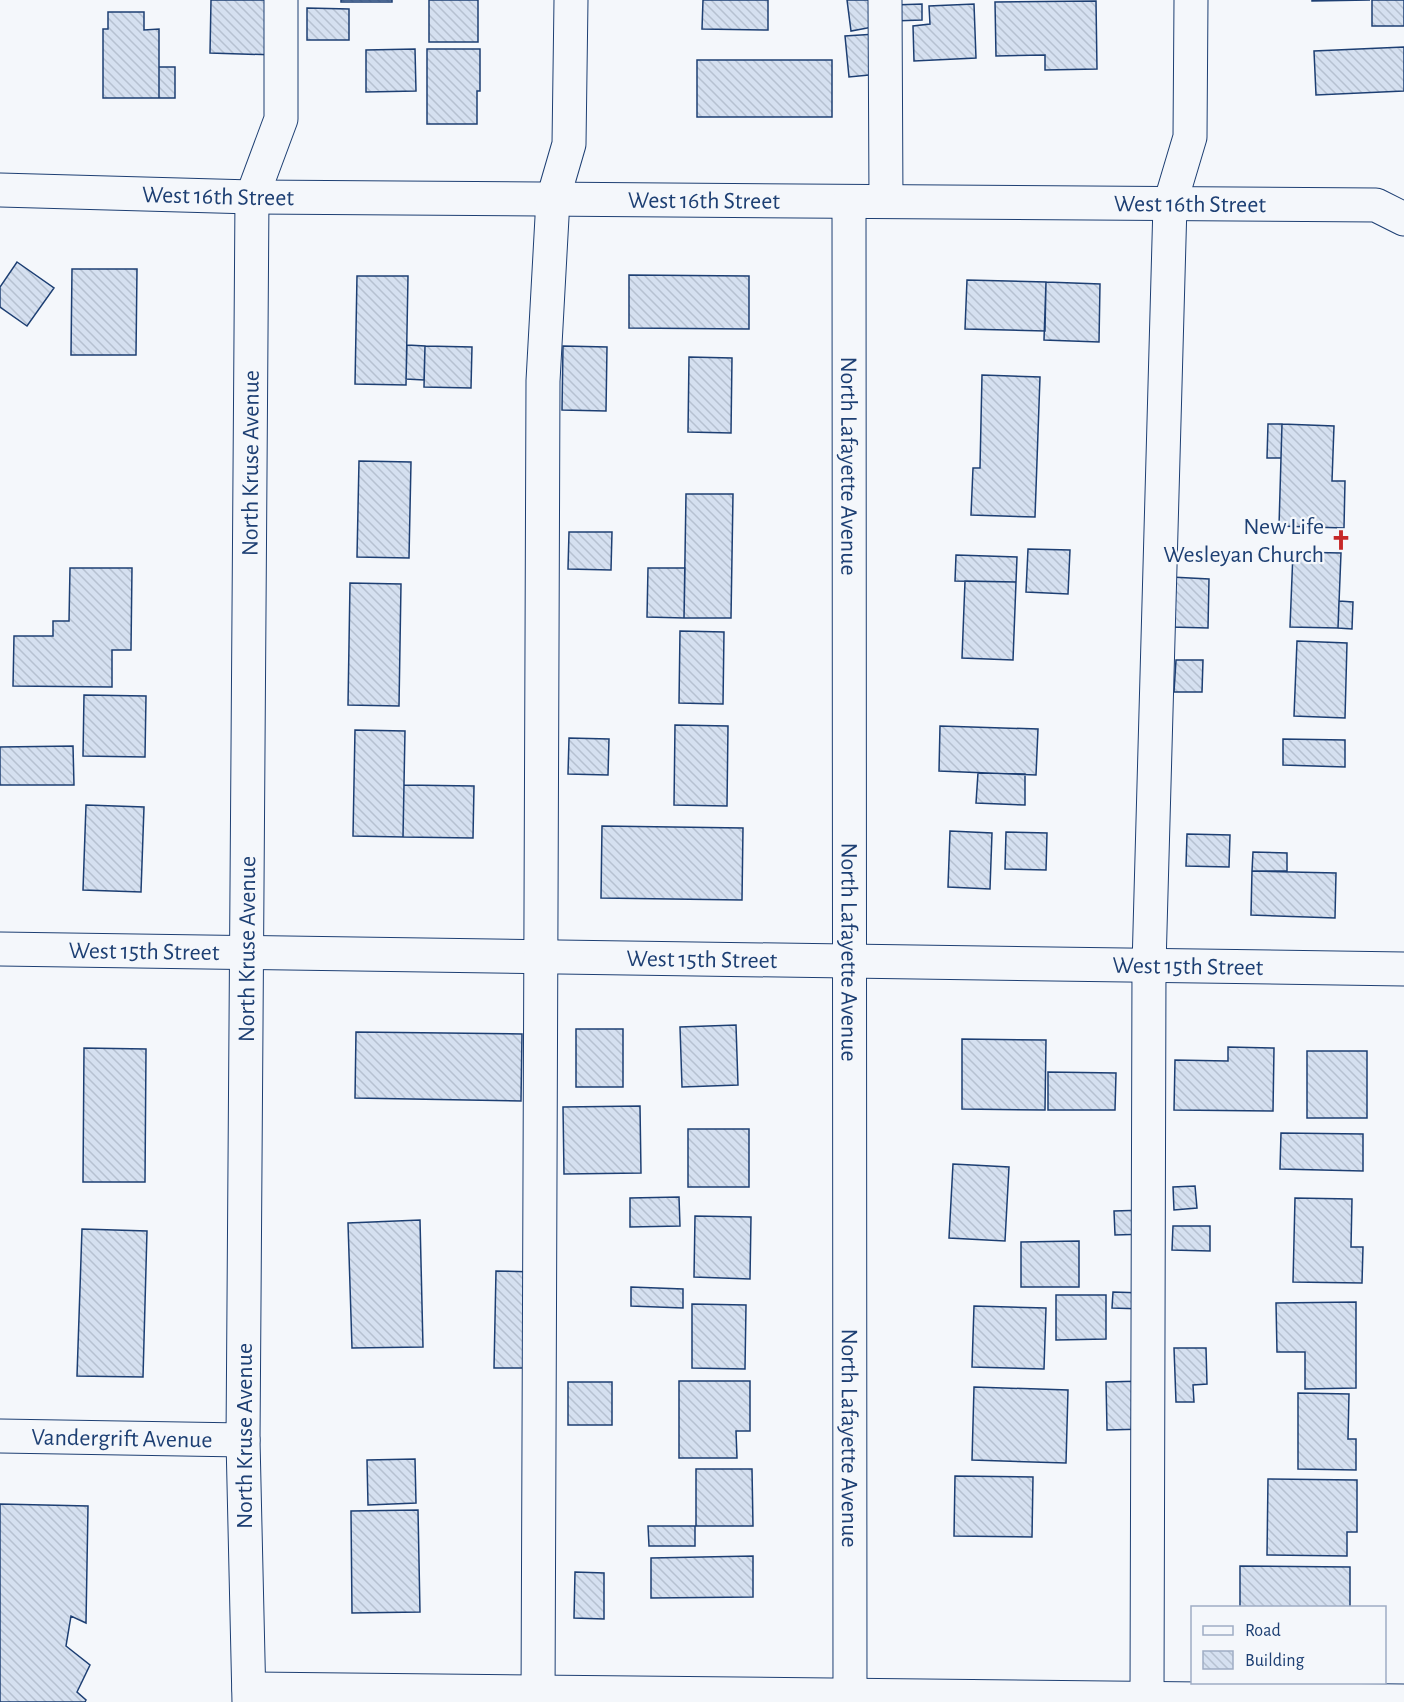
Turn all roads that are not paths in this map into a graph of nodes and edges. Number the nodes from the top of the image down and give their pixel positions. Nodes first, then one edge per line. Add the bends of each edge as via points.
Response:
1 (281, 0) edge
2 (571, 0) edge
3 (885, 0) edge
4 (1191, 0) edge
5 (0, 190) edge
6 (252, 197) junction
7 (553, 199) junction
8 (886, 201) junction
9 (849, 202) junction
10 (1170, 204) junction
11 (1404, 219) edge
12 (0, 949) edge
13 (247, 953) junction
14 (542, 958) junction
15 (850, 962) junction
16 (1149, 966) junction
17 (1404, 969) edge
18 (0, 1436) edge
19 (243, 1440) junction
20 (249, 1696) edge
21 (538, 1697) edge
22 (1147, 1698) junction
23 (850, 1699) edge
24 (1404, 1701) edge

1 - 6 street via 281,119
2 - 7 street via 569,144
3 - 8 street
4 - 10 street via 1190,137
5 - 6 street, West 16th Street
6 - 7 street, West 16th Street
6 - 13 street, North Kruse Avenue
7 - 9 street, West 16th Street
7 - 14 street via 543,381
8 - 9 street, West 16th Street
8 - 10 street, West 16th Street
9 - 15 street, North Lafayette Avenue
10 - 11 street, West 16th Street via 1376,205
10 - 16 street
12 - 13 street, West 15th Street
13 - 14 street, West 15th Street
13 - 19 street, North Kruse Avenue
14 - 15 street, West 15th Street
14 - 21 street
15 - 16 street, West 15th Street
15 - 23 street, North Lafayette Avenue
16 - 17 street, West 15th Street
16 - 22 street
18 - 19 street, Vandergrift Avenue
19 - 20 street, North Kruse Avenue
20 - 21 street
21 - 23 street
22 - 23 street
22 - 24 street

